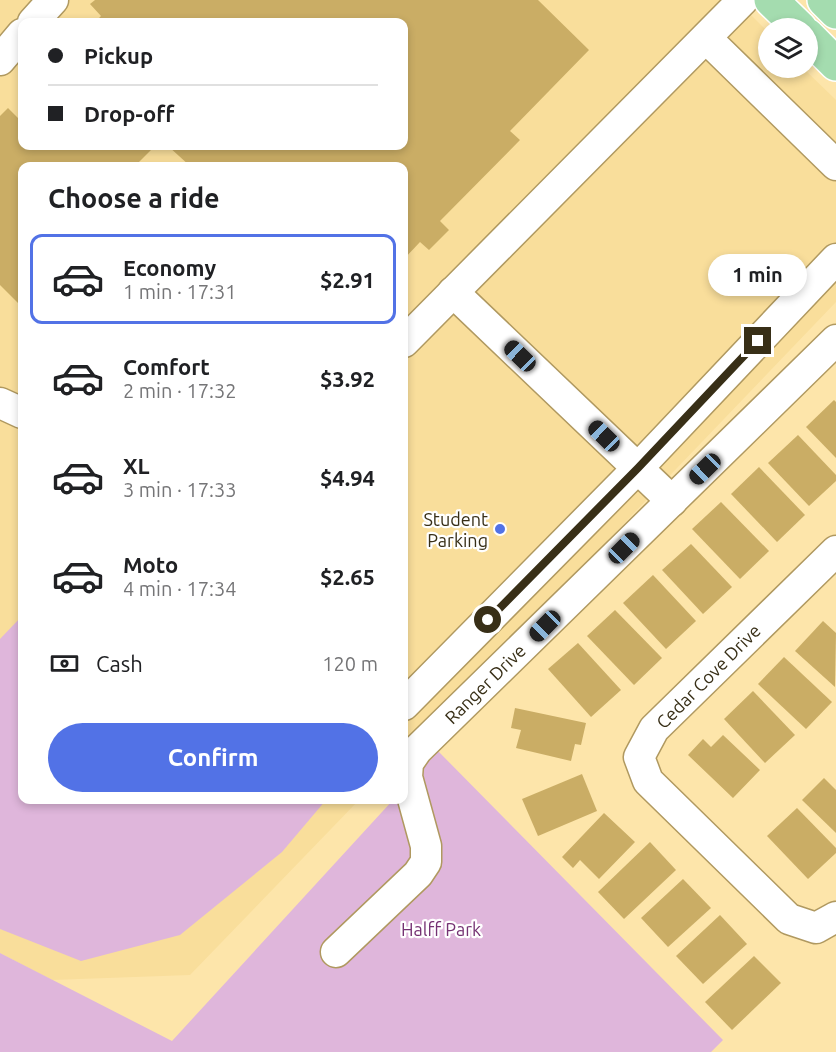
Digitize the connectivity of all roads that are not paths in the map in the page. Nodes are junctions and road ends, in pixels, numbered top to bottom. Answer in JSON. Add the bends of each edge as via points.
{"nodes":[{"id":1,"x":53,"y":0,"type":"edge"},
{"id":2,"x":743,"y":0,"type":"edge"},
{"id":3,"x":771,"y":0,"type":"edge"},
{"id":4,"x":824,"y":0,"type":"edge"},
{"id":5,"x":836,"y":12,"type":"edge"},
{"id":6,"x":37,"y":18,"type":"edge"},
{"id":7,"x":790,"y":18,"type":"edge"},
{"id":8,"x":706,"y":38,"type":"junction"},
{"id":9,"x":18,"y":39,"type":"edge"},
{"id":10,"x":818,"y":46,"type":"edge"},
{"id":11,"x":0,"y":60,"type":"edge"},
{"id":12,"x":836,"y":64,"type":"edge"},
{"id":13,"x":836,"y":165,"type":"edge"},
{"id":14,"x":836,"y":259,"type":"edge"},
{"id":15,"x":453,"y":292,"type":"junction"},
{"id":16,"x":408,"y":338,"type":"edge"},
{"id":17,"x":836,"y":340,"type":"edge"},
{"id":18,"x":0,"y":403,"type":"edge"},
{"id":19,"x":18,"y":411,"type":"edge"},
{"id":20,"x":638,"y":468,"type":"junction"},
{"id":21,"x":672,"y":501,"type":"junction"},
{"id":22,"x":836,"y":551,"type":"edge"},
{"id":23,"x":408,"y":701,"type":"edge"},
{"id":24,"x":410,"y":743,"type":"edge"},
{"id":25,"x":408,"y":763,"type":"edge"},
{"id":26,"x":408,"y":781,"type":"edge"},
{"id":27,"x":826,"y":922,"type":"edge"},
{"id":28,"x":336,"y":952,"type":"dead end"}],
"edges":[{"from":1,"to":6,"type":"street"},
{"from":2,"to":8,"type":"street"},
{"from":3,"to":7,"type":"main road"},
{"from":4,"to":5,"type":"main road"},
{"from":8,"to":13,"type":"street"},
{"from":8,"to":15,"type":"street"},
{"from":9,"to":11,"type":"street"},
{"from":10,"to":12,"type":"main road"},
{"from":14,"to":20,"type":"street"},
{"from":15,"to":16,"type":"street"},
{"from":15,"to":20,"type":"street"},
{"from":17,"to":21,"type":"street","name":"Ranger Drive"},
{"from":18,"to":19,"type":"street"},
{"from":20,"to":21,"type":"street"},
{"from":20,"to":23,"type":"street"},
{"from":21,"to":24,"type":"street","name":"Ranger Drive"},
{"from":22,"to":27,"type":"street","name":"Cedar Cove Drive","via":[[654,729],[639,757],[648,781],[789,919]]},
{"from":24,"to":25,"type":"street"},
{"from":26,"to":28,"type":"street","via":[[426,846],[426,862]]}]}
